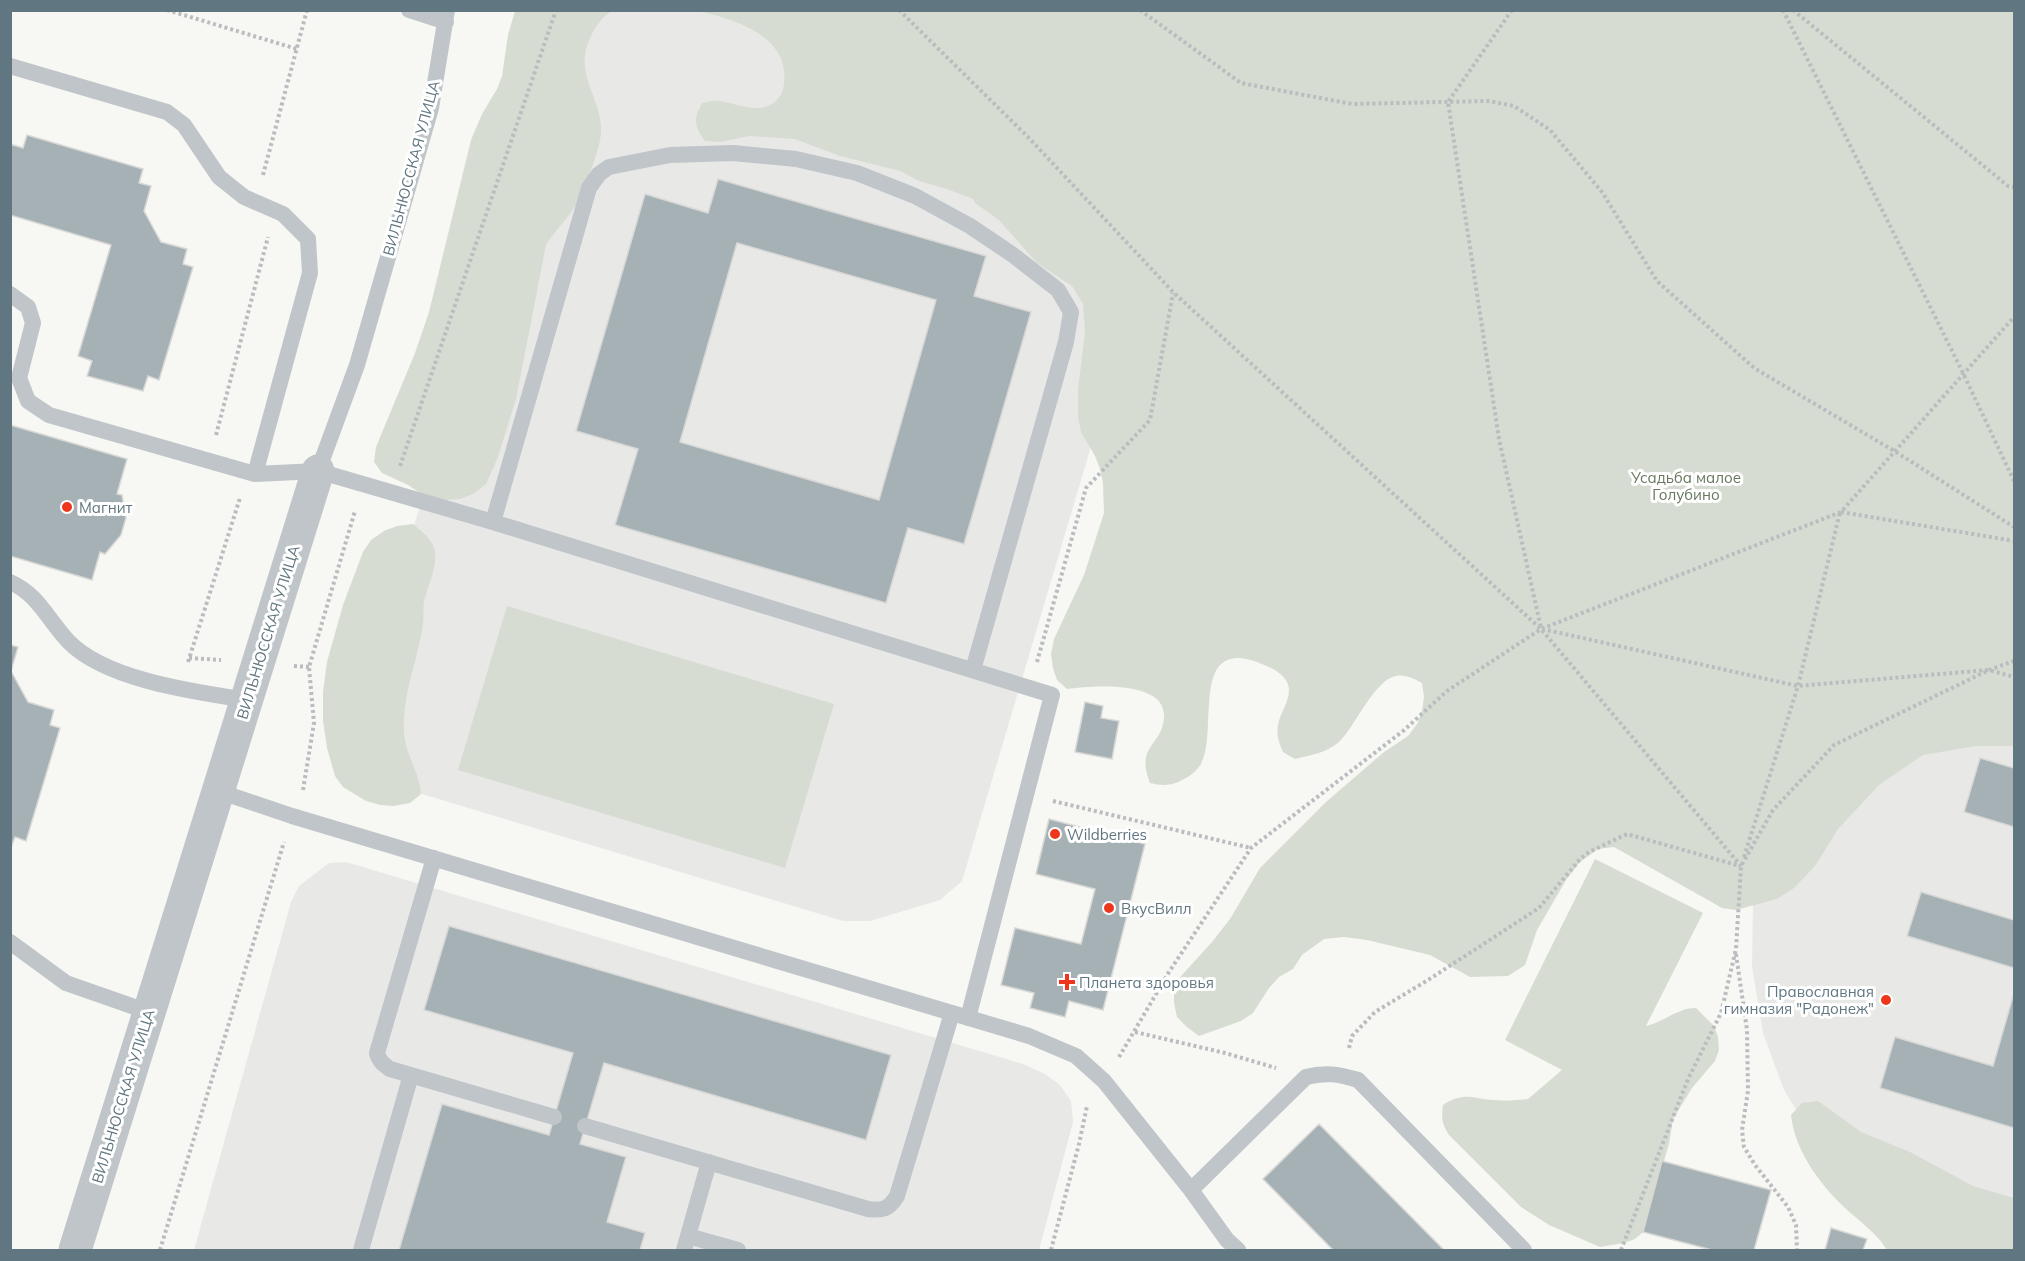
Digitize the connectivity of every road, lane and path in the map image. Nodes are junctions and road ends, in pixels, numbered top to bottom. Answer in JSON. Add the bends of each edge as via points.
{"nodes":[{"id":1,"x":167,"y":10,"type":"edge"},
{"id":2,"x":307,"y":10,"type":"edge"},
{"id":3,"x":409,"y":10,"type":"edge"},
{"id":4,"x":556,"y":10,"type":"edge"},
{"id":5,"x":898,"y":10,"type":"edge"},
{"id":6,"x":1140,"y":10,"type":"edge"},
{"id":7,"x":1512,"y":10,"type":"edge"},
{"id":8,"x":1783,"y":10,"type":"edge"},
{"id":9,"x":1793,"y":10,"type":"edge"},
{"id":10,"x":446,"y":16,"type":"edge"},
{"id":11,"x":297,"y":49,"type":"junction"},
{"id":12,"x":10,"y":66,"type":"edge"},
{"id":13,"x":1448,"y":102,"type":"junction"},
{"id":14,"x":2014,"y":187,"type":"edge"},
{"id":15,"x":255,"y":202,"type":"junction"},
{"id":16,"x":1173,"y":292,"type":"junction"},
{"id":17,"x":10,"y":294,"type":"edge"},
{"id":18,"x":2014,"y":318,"type":"edge"},
{"id":19,"x":1963,"y":373,"type":"junction"},
{"id":20,"x":1896,"y":452,"type":"junction"},
{"id":21,"x":318,"y":471,"type":"junction"},
{"id":22,"x":255,"y":474,"type":"junction"},
{"id":23,"x":2014,"y":481,"type":"edge"},
{"id":24,"x":363,"y":485,"type":"junction"},
{"id":25,"x":391,"y":492,"type":"junction"},
{"id":26,"x":1840,"y":512,"type":"junction"},
{"id":27,"x":493,"y":522,"type":"junction"},
{"id":28,"x":2014,"y":527,"type":"edge"},
{"id":29,"x":2014,"y":541,"type":"edge"},
{"id":30,"x":10,"y":582,"type":"edge"},
{"id":31,"x":1541,"y":629,"type":"junction"},
{"id":32,"x":2014,"y":661,"type":"edge"},
{"id":33,"x":973,"y":670,"type":"junction"},
{"id":34,"x":1989,"y":670,"type":"junction"},
{"id":35,"x":2014,"y":678,"type":"edge"},
{"id":36,"x":1798,"y":686,"type":"junction"},
{"id":37,"x":1030,"y":688,"type":"junction"},
{"id":38,"x":247,"y":700,"type":"junction"},
{"id":39,"x":218,"y":791,"type":"junction"},
{"id":40,"x":1026,"y":794,"type":"junction"},
{"id":41,"x":292,"y":816,"type":"junction"},
{"id":42,"x":1251,"y":848,"type":"junction"},
{"id":43,"x":434,"y":858,"type":"junction"},
{"id":44,"x":1741,"y":866,"type":"junction"},
{"id":45,"x":10,"y":942,"type":"edge"},
{"id":46,"x":1736,"y":949,"type":"junction"},
{"id":47,"x":149,"y":1012,"type":"junction"},
{"id":48,"x":960,"y":1015,"type":"junction"},
{"id":49,"x":1135,"y":1032,"type":"junction"},
{"id":50,"x":411,"y":1075,"type":"junction"},
{"id":51,"x":1341,"y":1075,"type":"junction"},
{"id":52,"x":1306,"y":1077,"type":"junction"},
{"id":53,"x":1104,"y":1081,"type":"junction"},
{"id":54,"x":554,"y":1117,"type":"dead end"},
{"id":55,"x":585,"y":1126,"type":"dead end"},
{"id":56,"x":709,"y":1162,"type":"junction"},
{"id":57,"x":1191,"y":1190,"type":"junction"},
{"id":58,"x":686,"y":1243,"type":"edge"},
{"id":59,"x":75,"y":1251,"type":"edge"},
{"id":60,"x":160,"y":1251,"type":"edge"},
{"id":61,"x":361,"y":1251,"type":"edge"},
{"id":62,"x":738,"y":1251,"type":"edge"},
{"id":63,"x":1051,"y":1251,"type":"edge"},
{"id":64,"x":1238,"y":1251,"type":"edge"},
{"id":65,"x":1524,"y":1251,"type":"edge"},
{"id":66,"x":1621,"y":1251,"type":"edge"},
{"id":67,"x":1797,"y":1251,"type":"edge"}],
"edges":[{"from":1,"to":11,"type":"path"},
{"from":2,"to":11,"type":"path"},
{"from":3,"to":10,"type":"lane"},
{"from":4,"to":25,"type":"path"},
{"from":5,"to":16,"type":"path","via":[[1028,137]]},
{"from":6,"to":13,"type":"path","via":[[1241,83],[1352,104]]},
{"from":7,"to":13,"type":"path"},
{"from":8,"to":19,"type":"path"},
{"from":9,"to":14,"type":"path"},
{"from":10,"to":21,"type":"lane","name":"ВИЛЬНЮССКАЯ УЛИЦА","via":[[431,108],[357,365]]},
{"from":11,"to":15,"type":"path"},
{"from":12,"to":15,"type":"lane","via":[[167,112],[184,125],[219,177]]},
{"from":13,"to":20,"type":"path","via":[[1489,100],[1514,106],[1550,130],[1602,192],[1657,281],[1754,368]]},
{"from":13,"to":31,"type":"path","via":[[1499,439]]},
{"from":15,"to":22,"type":"lane","via":[[283,214],[308,239],[310,273]]},
{"from":16,"to":31,"type":"path"},
{"from":16,"to":37,"type":"path","via":[[1150,420],[1086,488]]},
{"from":17,"to":22,"type":"lane","via":[[28,307],[33,323],[19,378],[28,401],[49,415]]},
{"from":18,"to":19,"type":"path"},
{"from":19,"to":20,"type":"path"},
{"from":19,"to":23,"type":"path"},
{"from":20,"to":26,"type":"path"},
{"from":20,"to":28,"type":"path"},
{"from":21,"to":22,"type":"lane"},
{"from":21,"to":24,"type":"lane"},
{"from":21,"to":38,"type":"street","name":"ВИЛЬНЮССКАЯ УЛИЦА"},
{"from":24,"to":25,"type":"lane"},
{"from":24,"to":41,"type":"path","via":[[309,667],[314,723],[302,793]]},
{"from":25,"to":27,"type":"lane"},
{"from":26,"to":29,"type":"path"},
{"from":26,"to":31,"type":"path"},
{"from":26,"to":36,"type":"path"},
{"from":27,"to":33,"type":"lane"},
{"from":27,"to":33,"type":"lane","via":[[589,188],[599,174],[609,167],[670,155],[733,153],[796,159],[857,173],[915,196],[979,232],[1058,290],[1071,312],[1066,342]]},
{"from":30,"to":38,"type":"lane","via":[[39,602],[68,641],[107,666],[180,689]]},
{"from":31,"to":36,"type":"path"},
{"from":31,"to":42,"type":"path","via":[[1447,691],[1403,731]]},
{"from":31,"to":44,"type":"path"},
{"from":32,"to":34,"type":"path"},
{"from":33,"to":37,"type":"lane"},
{"from":34,"to":35,"type":"path"},
{"from":34,"to":36,"type":"path"},
{"from":34,"to":44,"type":"path","via":[[1834,745],[1773,810]]},
{"from":36,"to":44,"type":"path"},
{"from":37,"to":40,"type":"lane","via":[[1052,694]]},
{"from":38,"to":39,"type":"street","name":"ВИЛЬНЮССКАЯ УЛИЦА"},
{"from":39,"to":41,"type":"lane"},
{"from":39,"to":47,"type":"street","name":"ВИЛЬНЮССКАЯ УЛИЦА"},
{"from":40,"to":42,"type":"path"},
{"from":40,"to":48,"type":"lane"},
{"from":41,"to":43,"type":"lane"},
{"from":41,"to":60,"type":"path"},
{"from":42,"to":49,"type":"path","via":[[1169,972]]},
{"from":43,"to":48,"type":"lane"},
{"from":43,"to":50,"type":"lane","via":[[377,1053],[381,1063],[390,1069]]},
{"from":44,"to":46,"type":"path"},
{"from":44,"to":51,"type":"path","via":[[1626,834],[1589,852],[1539,908],[1366,1019],[1352,1036]]},
{"from":45,"to":47,"type":"lane","via":[[66,983]]},
{"from":46,"to":66,"type":"path","via":[[1721,1013],[1688,1078]]},
{"from":46,"to":67,"type":"path","via":[[1747,1030],[1744,1147],[1788,1207],[1796,1225]]},
{"from":47,"to":59,"type":"street","name":"ВИЛЬНЮССКАЯ УЛИЦА"},
{"from":48,"to":53,"type":"lane","via":[[1029,1036],[1076,1056]]},
{"from":48,"to":56,"type":"lane","via":[[891,1206],[868,1209]]},
{"from":49,"to":52,"type":"path"},
{"from":49,"to":53,"type":"path"},
{"from":50,"to":54,"type":"lane"},
{"from":50,"to":61,"type":"lane"},
{"from":51,"to":52,"type":"lane","via":[[1323,1073]]},
{"from":51,"to":65,"type":"lane","via":[[1358,1080]]},
{"from":52,"to":57,"type":"lane"},
{"from":53,"to":57,"type":"lane"},
{"from":53,"to":63,"type":"path","via":[[1087,1107]]},
{"from":55,"to":56,"type":"lane"},
{"from":56,"to":58,"type":"lane"},
{"from":57,"to":64,"type":"lane"},
{"from":58,"to":62,"type":"lane"}]}
